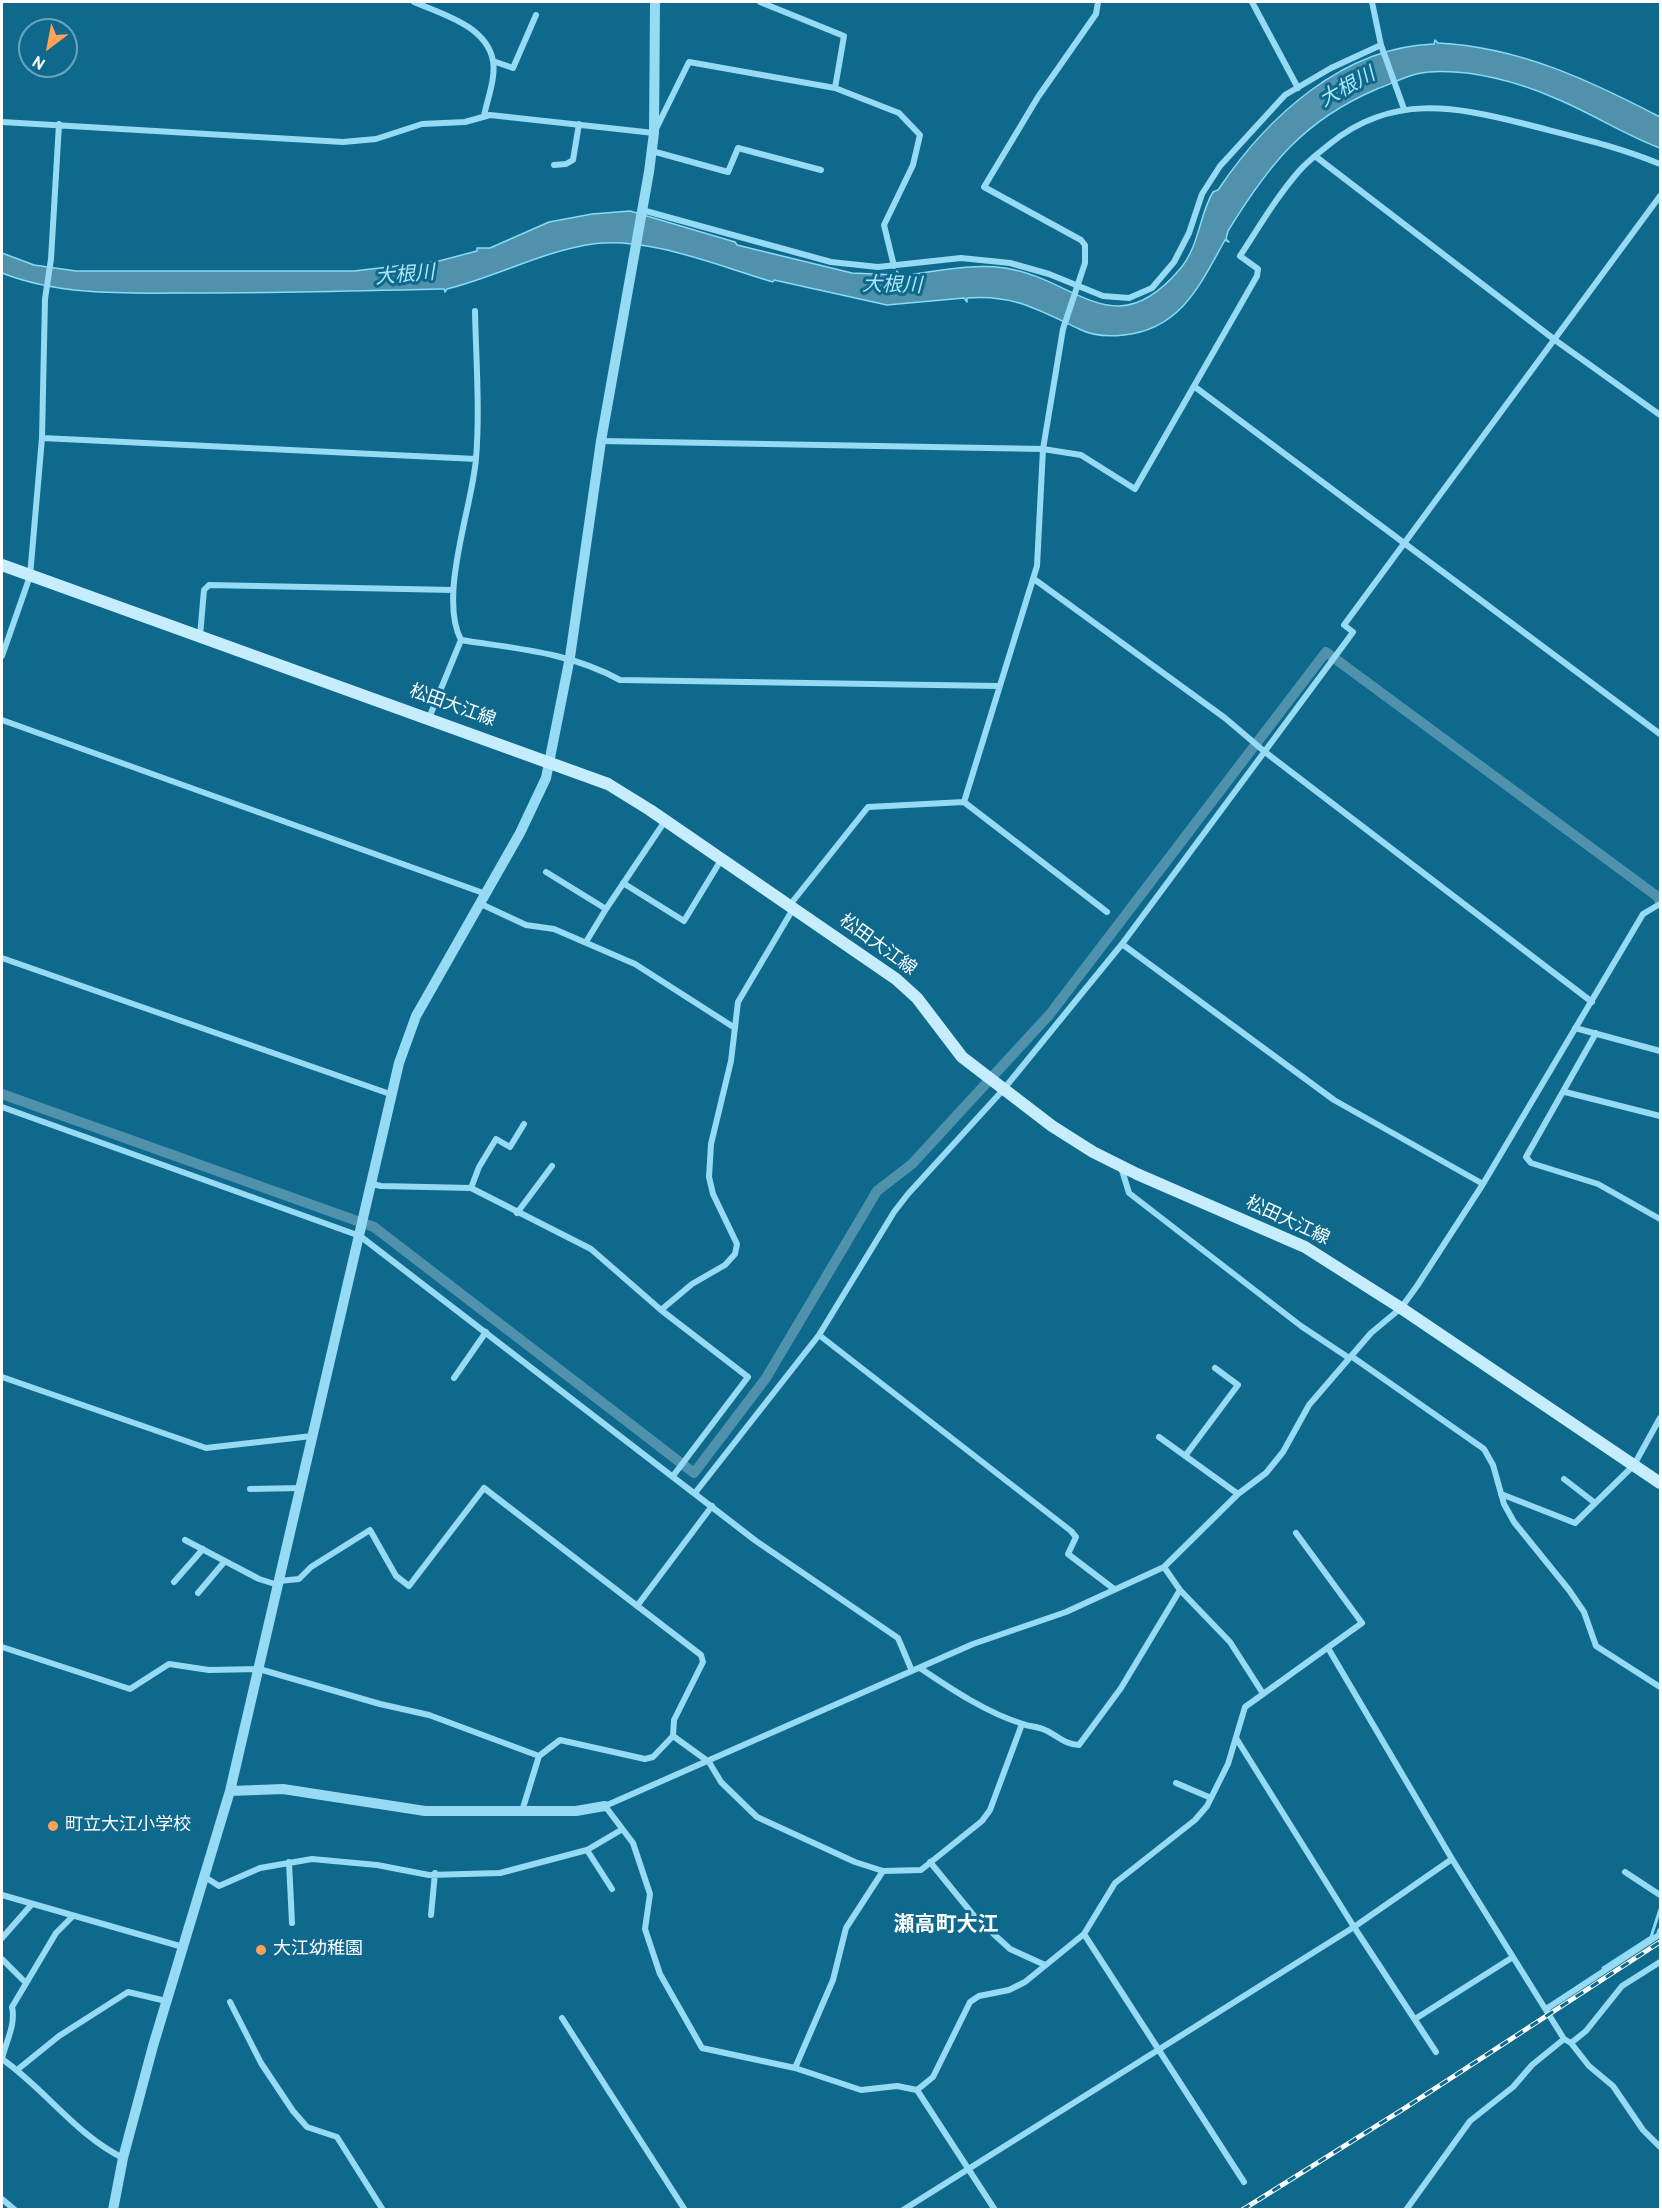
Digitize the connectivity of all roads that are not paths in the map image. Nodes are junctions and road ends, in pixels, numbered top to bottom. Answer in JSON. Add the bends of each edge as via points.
{"nodes":[{"id":1,"x":414,"y":2,"type":"edge"},
{"id":2,"x":655,"y":2,"type":"edge"},
{"id":3,"x":760,"y":2,"type":"edge"},
{"id":4,"x":1098,"y":2,"type":"edge"},
{"id":5,"x":1252,"y":2,"type":"edge"},
{"id":6,"x":1372,"y":2,"type":"edge"},
{"id":7,"x":536,"y":15,"type":"dead end"},
{"id":8,"x":1381,"y":45,"type":"junction"},
{"id":9,"x":493,"y":61,"type":"junction"},
{"id":10,"x":835,"y":88,"type":"junction"},
{"id":11,"x":1298,"y":88,"type":"junction"},
{"id":12,"x":1404,"y":109,"type":"junction"},
{"id":13,"x":484,"y":116,"type":"junction"},
{"id":14,"x":2,"y":122,"type":"edge"},
{"id":15,"x":59,"y":124,"type":"junction"},
{"id":16,"x":579,"y":124,"type":"junction"},
{"id":17,"x":654,"y":133,"type":"junction"},
{"id":18,"x":652,"y":151,"type":"junction"},
{"id":19,"x":1315,"y":156,"type":"junction"},
{"id":20,"x":1660,"y":164,"type":"edge"},
{"id":21,"x":554,"y":165,"type":"dead end"},
{"id":22,"x":821,"y":170,"type":"dead end"},
{"id":23,"x":1660,"y":196,"type":"edge"},
{"id":24,"x":642,"y":210,"type":"junction"},
{"id":25,"x":894,"y":266,"type":"junction"},
{"id":26,"x":1077,"y":288,"type":"junction"},
{"id":27,"x":475,"y":311,"type":"dead end"},
{"id":28,"x":1555,"y":340,"type":"junction"},
{"id":29,"x":1196,"y":387,"type":"junction"},
{"id":30,"x":1660,"y":416,"type":"edge"},
{"id":31,"x":42,"y":438,"type":"junction"},
{"id":32,"x":601,"y":441,"type":"junction"},
{"id":33,"x":1043,"y":449,"type":"junction"},
{"id":34,"x":476,"y":459,"type":"junction"},
{"id":35,"x":1405,"y":543,"type":"junction"},
{"id":36,"x":2,"y":565,"type":"edge"},
{"id":37,"x":30,"y":576,"type":"junction"},
{"id":38,"x":1034,"y":579,"type":"junction"},
{"id":39,"x":453,"y":590,"type":"junction"},
{"id":40,"x":200,"y":636,"type":"junction"},
{"id":41,"x":460,"y":640,"type":"junction"},
{"id":42,"x":2,"y":656,"type":"edge"},
{"id":43,"x":570,"y":657,"type":"junction"},
{"id":44,"x":998,"y":686,"type":"junction"},
{"id":45,"x":429,"y":718,"type":"junction"},
{"id":46,"x":2,"y":720,"type":"edge"},
{"id":47,"x":1660,"y":734,"type":"edge"},
{"id":48,"x":1265,"y":752,"type":"junction"},
{"id":49,"x":549,"y":762,"type":"junction"},
{"id":50,"x":964,"y":802,"type":"junction"},
{"id":51,"x":665,"y":820,"type":"junction"},
{"id":52,"x":721,"y":860,"type":"junction"},
{"id":53,"x":546,"y":872,"type":"dead end"},
{"id":54,"x":623,"y":884,"type":"junction"},
{"id":55,"x":483,"y":899,"type":"junction"},
{"id":56,"x":1660,"y":904,"type":"edge"},
{"id":57,"x":791,"y":907,"type":"junction"},
{"id":58,"x":606,"y":909,"type":"junction"},
{"id":59,"x":1107,"y":912,"type":"dead end"},
{"id":60,"x":586,"y":942,"type":"junction"},
{"id":61,"x":1122,"y":944,"type":"junction"},
{"id":62,"x":2,"y":958,"type":"edge"},
{"id":63,"x":1592,"y":1002,"type":"junction"},
{"id":64,"x":1575,"y":1028,"type":"junction"},
{"id":65,"x":735,"y":1029,"type":"junction"},
{"id":66,"x":1596,"y":1034,"type":"junction"},
{"id":67,"x":1660,"y":1051,"type":"edge"},
{"id":68,"x":1001,"y":1088,"type":"junction"},
{"id":69,"x":1565,"y":1092,"type":"junction"},
{"id":70,"x":390,"y":1094,"type":"junction"},
{"id":71,"x":2,"y":1107,"type":"edge"},
{"id":72,"x":1660,"y":1116,"type":"edge"},
{"id":73,"x":524,"y":1124,"type":"dead end"},
{"id":74,"x":552,"y":1166,"type":"dead end"},
{"id":75,"x":1121,"y":1166,"type":"junction"},
{"id":76,"x":372,"y":1184,"type":"junction"},
{"id":77,"x":1483,"y":1184,"type":"junction"},
{"id":78,"x":471,"y":1188,"type":"junction"},
{"id":79,"x":517,"y":1213,"type":"junction"},
{"id":80,"x":1660,"y":1219,"type":"edge"},
{"id":81,"x":361,"y":1234,"type":"junction"},
{"id":82,"x":1401,"y":1308,"type":"junction"},
{"id":83,"x":661,"y":1311,"type":"junction"},
{"id":84,"x":486,"y":1332,"type":"junction"},
{"id":85,"x":819,"y":1335,"type":"junction"},
{"id":86,"x":1350,"y":1357,"type":"junction"},
{"id":87,"x":1215,"y":1368,"type":"dead end"},
{"id":88,"x":2,"y":1377,"type":"edge"},
{"id":89,"x":454,"y":1378,"type":"dead end"},
{"id":90,"x":1660,"y":1418,"type":"edge"},
{"id":91,"x":313,"y":1436,"type":"junction"},
{"id":92,"x":1159,"y":1437,"type":"dead end"},
{"id":93,"x":1185,"y":1456,"type":"junction"},
{"id":94,"x":1634,"y":1465,"type":"junction"},
{"id":95,"x":673,"y":1476,"type":"junction"},
{"id":96,"x":1564,"y":1479,"type":"dead end"},
{"id":97,"x":1660,"y":1483,"type":"edge"},
{"id":98,"x":301,"y":1488,"type":"junction"},
{"id":99,"x":250,"y":1489,"type":"dead end"},
{"id":100,"x":695,"y":1493,"type":"junction"},
{"id":101,"x":1238,"y":1494,"type":"junction"},
{"id":102,"x":1502,"y":1494,"type":"junction"},
{"id":103,"x":1595,"y":1503,"type":"junction"},
{"id":104,"x":712,"y":1506,"type":"junction"},
{"id":105,"x":1296,"y":1533,"type":"dead end"},
{"id":106,"x":185,"y":1540,"type":"dead end"},
{"id":107,"x":203,"y":1549,"type":"junction"},
{"id":108,"x":225,"y":1561,"type":"junction"},
{"id":109,"x":1164,"y":1567,"type":"junction"},
{"id":110,"x":174,"y":1582,"type":"dead end"},
{"id":111,"x":278,"y":1583,"type":"junction"},
{"id":112,"x":1114,"y":1589,"type":"junction"},
{"id":113,"x":1180,"y":1590,"type":"junction"},
{"id":114,"x":198,"y":1593,"type":"dead end"},
{"id":115,"x":637,"y":1606,"type":"junction"},
{"id":116,"x":2,"y":1647,"type":"edge"},
{"id":117,"x":1328,"y":1648,"type":"junction"},
{"id":118,"x":920,"y":1668,"type":"junction"},
{"id":119,"x":259,"y":1669,"type":"junction"},
{"id":120,"x":912,"y":1671,"type":"junction"},
{"id":121,"x":1660,"y":1687,"type":"edge"},
{"id":122,"x":1262,"y":1692,"type":"junction"},
{"id":123,"x":1022,"y":1724,"type":"junction"},
{"id":124,"x":673,"y":1737,"type":"junction"},
{"id":125,"x":1236,"y":1738,"type":"junction"},
{"id":126,"x":539,"y":1756,"type":"junction"},
{"id":127,"x":709,"y":1762,"type":"junction"},
{"id":128,"x":1176,"y":1783,"type":"dead end"},
{"id":129,"x":230,"y":1791,"type":"junction"},
{"id":130,"x":1211,"y":1798,"type":"junction"},
{"id":131,"x":605,"y":1806,"type":"junction"},
{"id":132,"x":522,"y":1811,"type":"junction"},
{"id":133,"x":621,"y":1830,"type":"junction"},
{"id":134,"x":587,"y":1850,"type":"junction"},
{"id":135,"x":1452,"y":1859,"type":"junction"},
{"id":136,"x":289,"y":1862,"type":"junction"},
{"id":137,"x":930,"y":1862,"type":"junction"},
{"id":138,"x":884,"y":1871,"type":"junction"},
{"id":139,"x":1625,"y":1872,"type":"dead end"},
{"id":140,"x":435,"y":1874,"type":"junction"},
{"id":141,"x":205,"y":1877,"type":"junction"},
{"id":142,"x":612,"y":1889,"type":"dead end"},
{"id":143,"x":2,"y":1895,"type":"edge"},
{"id":144,"x":1660,"y":1895,"type":"edge"},
{"id":145,"x":32,"y":1904,"type":"junction"},
{"id":146,"x":431,"y":1914,"type":"dead end"},
{"id":147,"x":73,"y":1916,"type":"junction"},
{"id":148,"x":292,"y":1923,"type":"dead end"},
{"id":149,"x":1354,"y":1927,"type":"junction"},
{"id":150,"x":1660,"y":1931,"type":"edge"},
{"id":151,"x":1084,"y":1934,"type":"junction"},
{"id":152,"x":2,"y":1938,"type":"edge"},
{"id":153,"x":183,"y":1947,"type":"junction"},
{"id":154,"x":1513,"y":1957,"type":"junction"},
{"id":155,"x":2,"y":1959,"type":"edge"},
{"id":156,"x":1660,"y":1962,"type":"edge"},
{"id":157,"x":1045,"y":1965,"type":"junction"},
{"id":158,"x":26,"y":1983,"type":"junction"},
{"id":159,"x":166,"y":2001,"type":"junction"},
{"id":160,"x":230,"y":2002,"type":"dead end"},
{"id":161,"x":1546,"y":2009,"type":"junction"},
{"id":162,"x":562,"y":2018,"type":"dead end"},
{"id":163,"x":1415,"y":2019,"type":"junction"},
{"id":164,"x":1564,"y":2039,"type":"junction"},
{"id":165,"x":1572,"y":2043,"type":"junction"},
{"id":166,"x":1158,"y":2050,"type":"junction"},
{"id":167,"x":1436,"y":2052,"type":"dead end"},
{"id":168,"x":795,"y":2068,"type":"junction"},
{"id":169,"x":17,"y":2070,"type":"junction"},
{"id":170,"x":917,"y":2090,"type":"junction"},
{"id":171,"x":1660,"y":2146,"type":"edge"},
{"id":172,"x":123,"y":2158,"type":"junction"},
{"id":173,"x":969,"y":2168,"type":"junction"},
{"id":174,"x":1244,"y":2182,"type":"dead end"},
{"id":175,"x":2,"y":2199,"type":"edge"},
{"id":176,"x":114,"y":2206,"type":"edge"},
{"id":177,"x":15,"y":2210,"type":"edge"},
{"id":178,"x":124,"y":2210,"type":"edge"},
{"id":179,"x":383,"y":2210,"type":"edge"},
{"id":180,"x":685,"y":2210,"type":"edge"},
{"id":181,"x":903,"y":2210,"type":"edge"},
{"id":182,"x":995,"y":2210,"type":"edge"},
{"id":183,"x":1406,"y":2210,"type":"edge"}],
"edges":[{"from":1,"to":9,"type":"street","via":[[465,25],[484,40]]},
{"from":2,"to":17,"type":"street"},
{"from":3,"to":10,"type":"street","via":[[844,36]]},
{"from":4,"to":26,"type":"street","via":[[1096,14],[1038,97],[984,187],[1081,240],[1085,245],[1085,263]]},
{"from":5,"to":11,"type":"street"},
{"from":6,"to":8,"type":"street"},
{"from":7,"to":9,"type":"street","via":[[513,68]]},
{"from":8,"to":11,"type":"street"},
{"from":8,"to":12,"type":"street"},
{"from":9,"to":13,"type":"street"},
{"from":10,"to":17,"type":"street","via":[[689,62]]},
{"from":10,"to":25,"type":"street","via":[[900,113],[920,135],[912,165],[884,225]]},
{"from":11,"to":26,"type":"street","via":[[1285,95],[1220,166],[1202,194],[1174,262],[1152,288],[1129,298]]},
{"from":12,"to":19,"type":"street","via":[[1369,118],[1348,129]]},
{"from":12,"to":20,"type":"street","via":[[1466,110],[1609,145]]},
{"from":13,"to":15,"type":"street","via":[[458,123],[422,124],[376,139],[343,142]]},
{"from":13,"to":16,"type":"street"},
{"from":14,"to":15,"type":"street"},
{"from":15,"to":31,"type":"street","via":[[45,299]]},
{"from":16,"to":17,"type":"street"},
{"from":16,"to":21,"type":"street","via":[[573,160]]},
{"from":17,"to":18,"type":"street"},
{"from":18,"to":22,"type":"street","via":[[728,172],[738,148]]},
{"from":18,"to":24,"type":"street"},
{"from":19,"to":28,"type":"street"},
{"from":19,"to":29,"type":"street","via":[[1285,188],[1240,256],[1258,270],[1257,276]]},
{"from":23,"to":28,"type":"street"},
{"from":24,"to":25,"type":"street","via":[[831,262]]},
{"from":24,"to":32,"type":"street"},
{"from":25,"to":26,"type":"street","via":[[961,258],[990,261],[1049,274]]},
{"from":26,"to":33,"type":"street","via":[[1063,329]]},
{"from":27,"to":34,"type":"street"},
{"from":28,"to":30,"type":"street"},
{"from":28,"to":35,"type":"street"},
{"from":29,"to":33,"type":"street","via":[[1135,489],[1081,455]]},
{"from":29,"to":35,"type":"street"},
{"from":31,"to":34,"type":"street"},
{"from":31,"to":37,"type":"street"},
{"from":32,"to":33,"type":"street"},
{"from":32,"to":43,"type":"street"},
{"from":33,"to":38,"type":"street"},
{"from":34,"to":39,"type":"street"},
{"from":35,"to":47,"type":"street"},
{"from":35,"to":48,"type":"street","via":[[1344,625],[1353,632]]},
{"from":36,"to":37,"type":"main road","name":"松田大江線"},
{"from":37,"to":40,"type":"main road","name":"松田大江線"},
{"from":37,"to":42,"type":"street"},
{"from":38,"to":44,"type":"street"},
{"from":38,"to":48,"type":"street","via":[[1225,718]]},
{"from":39,"to":40,"type":"street","via":[[209,585],[204,590]]},
{"from":39,"to":41,"type":"street","via":[[454,626]]},
{"from":40,"to":45,"type":"main road","name":"松田大江線"},
{"from":41,"to":43,"type":"street"},
{"from":41,"to":45,"type":"street"},
{"from":43,"to":44,"type":"street","via":[[620,680]]},
{"from":43,"to":49,"type":"street"},
{"from":44,"to":50,"type":"street"},
{"from":45,"to":49,"type":"main road","name":"松田大江線"},
{"from":46,"to":55,"type":"street"},
{"from":48,"to":61,"type":"street"},
{"from":48,"to":63,"type":"street"},
{"from":49,"to":51,"type":"main road","name":"松田大江線","via":[[608,784]]},
{"from":49,"to":55,"type":"street","via":[[546,778],[520,833]]},
{"from":50,"to":57,"type":"street","via":[[868,807]]},
{"from":50,"to":59,"type":"street"},
{"from":51,"to":52,"type":"main road","name":"松田大江線"},
{"from":51,"to":54,"type":"street"},
{"from":52,"to":54,"type":"street","via":[[684,921]]},
{"from":52,"to":57,"type":"main road","name":"松田大江線"},
{"from":53,"to":58,"type":"street"},
{"from":54,"to":58,"type":"street"},
{"from":55,"to":60,"type":"street","via":[[526,925],[554,929]]},
{"from":55,"to":70,"type":"street","via":[[416,1016]]},
{"from":56,"to":63,"type":"street","via":[[1643,914]]},
{"from":57,"to":65,"type":"street","via":[[738,1002]]},
{"from":57,"to":68,"type":"main road","name":"松田大江線","via":[[896,979],[917,998],[962,1058]]},
{"from":58,"to":60,"type":"street"},
{"from":60,"to":65,"type":"street","via":[[635,964]]},
{"from":61,"to":68,"type":"street"},
{"from":61,"to":77,"type":"street","via":[[1334,1100]]},
{"from":62,"to":70,"type":"street"},
{"from":63,"to":64,"type":"street"},
{"from":64,"to":66,"type":"street"},
{"from":64,"to":77,"type":"street"},
{"from":65,"to":83,"type":"street","via":[[711,1144],[709,1177],[737,1244],[735,1254]]},
{"from":66,"to":67,"type":"street"},
{"from":66,"to":69,"type":"street"},
{"from":68,"to":75,"type":"main road","name":"松田大江線","via":[[1052,1126]]},
{"from":68,"to":85,"type":"street","via":[[894,1212]]},
{"from":69,"to":72,"type":"street"},
{"from":69,"to":80,"type":"street","via":[[1526,1157],[1531,1164],[1598,1184]]},
{"from":70,"to":76,"type":"street"},
{"from":71,"to":81,"type":"street"},
{"from":73,"to":78,"type":"street","via":[[510,1147],[496,1139]]},
{"from":74,"to":79,"type":"street"},
{"from":75,"to":82,"type":"main road","name":"松田大江線","via":[[1305,1247]]},
{"from":75,"to":86,"type":"street","via":[[1129,1193],[1301,1326]]},
{"from":76,"to":78,"type":"street"},
{"from":76,"to":81,"type":"street"},
{"from":77,"to":82,"type":"street"},
{"from":78,"to":79,"type":"street"},
{"from":79,"to":83,"type":"street","via":[[591,1249]]},
{"from":81,"to":84,"type":"street"},
{"from":81,"to":91,"type":"street"},
{"from":82,"to":86,"type":"street"},
{"from":82,"to":94,"type":"main road","name":"松田大江線"},
{"from":83,"to":95,"type":"street","via":[[748,1377]]},
{"from":84,"to":89,"type":"street"},
{"from":84,"to":95,"type":"street"},
{"from":85,"to":100,"type":"street"},
{"from":85,"to":112,"type":"street","via":[[1071,1531],[1076,1537],[1068,1554]]},
{"from":86,"to":101,"type":"street","via":[[1309,1405],[1283,1452],[1266,1473]]},
{"from":86,"to":102,"type":"street","via":[[1484,1449]]},
{"from":87,"to":93,"type":"street","via":[[1238,1385]]},
{"from":88,"to":91,"type":"street","via":[[206,1448]]},
{"from":90,"to":94,"type":"street"},
{"from":91,"to":98,"type":"street"},
{"from":92,"to":93,"type":"street"},
{"from":93,"to":101,"type":"street"},
{"from":94,"to":97,"type":"main road","name":"松田大江線"},
{"from":94,"to":103,"type":"street"},
{"from":95,"to":100,"type":"street"},
{"from":96,"to":103,"type":"street"},
{"from":98,"to":99,"type":"street"},
{"from":98,"to":111,"type":"street"},
{"from":100,"to":104,"type":"street"},
{"from":101,"to":109,"type":"street"},
{"from":102,"to":103,"type":"street","via":[[1575,1523]]},
{"from":102,"to":121,"type":"street","via":[[1514,1522],[1584,1612],[1596,1646]]},
{"from":104,"to":115,"type":"street"},
{"from":104,"to":120,"type":"street","via":[[802,1574],[898,1638]]},
{"from":105,"to":117,"type":"street","via":[[1362,1623]]},
{"from":106,"to":107,"type":"street"},
{"from":107,"to":108,"type":"street"},
{"from":107,"to":110,"type":"street"},
{"from":108,"to":111,"type":"street","via":[[259,1579]]},
{"from":108,"to":114,"type":"street"},
{"from":109,"to":112,"type":"street"},
{"from":109,"to":113,"type":"street"},
{"from":111,"to":115,"type":"street","via":[[299,1579],[311,1567],[370,1530],[396,1576],[409,1586],[484,1488]]},
{"from":111,"to":119,"type":"street"},
{"from":112,"to":118,"type":"street","via":[[1066,1612],[973,1644]]},
{"from":113,"to":122,"type":"street","via":[[1230,1642]]},
{"from":113,"to":123,"type":"street","via":[[1121,1688],[1078,1745],[1070,1745],[1044,1729]]},
{"from":115,"to":124,"type":"street","via":[[701,1655],[703,1662],[674,1720]]},
{"from":116,"to":119,"type":"street","via":[[130,1689],[169,1664],[209,1670]]},
{"from":117,"to":122,"type":"street"},
{"from":117,"to":135,"type":"street"},
{"from":118,"to":120,"type":"street"},
{"from":118,"to":123,"type":"street"},
{"from":119,"to":126,"type":"street","via":[[429,1715]]},
{"from":119,"to":129,"type":"street"},
{"from":120,"to":127,"type":"street"},
{"from":122,"to":125,"type":"street","via":[[1245,1707]]},
{"from":123,"to":137,"type":"street","via":[[990,1810],[982,1821]]},
{"from":124,"to":126,"type":"street","via":[[653,1757],[645,1759],[561,1740]]},
{"from":124,"to":127,"type":"street"},
{"from":125,"to":130,"type":"street"},
{"from":125,"to":149,"type":"street"},
{"from":126,"to":132,"type":"street"},
{"from":127,"to":131,"type":"street"},
{"from":127,"to":138,"type":"street","via":[[721,1782],[757,1816],[855,1862]]},
{"from":128,"to":130,"type":"street"},
{"from":129,"to":132,"type":"street","via":[[283,1789],[425,1811]]},
{"from":129,"to":141,"type":"street"},
{"from":130,"to":151,"type":"street","via":[[1195,1820],[1114,1883]]},
{"from":131,"to":132,"type":"street","via":[[576,1811]]},
{"from":131,"to":133,"type":"street"},
{"from":133,"to":134,"type":"street"},
{"from":133,"to":168,"type":"street","via":[[633,1843],[650,1894],[645,1929],[660,1974],[697,2043],[702,2048]]},
{"from":134,"to":140,"type":"street","via":[[500,1873]]},
{"from":134,"to":142,"type":"street"},
{"from":135,"to":149,"type":"street"},
{"from":135,"to":154,"type":"street"},
{"from":136,"to":140,"type":"street","via":[[325,1860]]},
{"from":136,"to":141,"type":"street","via":[[260,1868],[219,1886]]},
{"from":136,"to":148,"type":"street"},
{"from":137,"to":138,"type":"street","via":[[921,1870]]},
{"from":137,"to":157,"type":"street","via":[[975,1917],[1003,1943]]},
{"from":138,"to":168,"type":"street","via":[[846,1928],[833,1980]]},
{"from":139,"to":144,"type":"street"},
{"from":140,"to":146,"type":"street"},
{"from":141,"to":153,"type":"street"},
{"from":143,"to":145,"type":"street"},
{"from":145,"to":147,"type":"street"},
{"from":145,"to":152,"type":"street"},
{"from":147,"to":153,"type":"street"},
{"from":147,"to":158,"type":"street","via":[[56,1933]]},
{"from":149,"to":163,"type":"street"},
{"from":149,"to":166,"type":"street"},
{"from":150,"to":161,"type":"street"},
{"from":151,"to":157,"type":"street"},
{"from":151,"to":166,"type":"street"},
{"from":153,"to":159,"type":"street"},
{"from":154,"to":161,"type":"street"},
{"from":154,"to":163,"type":"street"},
{"from":155,"to":158,"type":"street"},
{"from":156,"to":165,"type":"street","via":[[1622,1986]]},
{"from":157,"to":170,"type":"street","via":[[1009,1990],[970,2002],[933,2077]]},
{"from":158,"to":169,"type":"street","via":[[12,2007],[15,2020],[2,2059]]},
{"from":159,"to":169,"type":"street","via":[[128,1992],[59,2036]]},
{"from":159,"to":172,"type":"street"},
{"from":160,"to":179,"type":"street","via":[[261,2063],[293,2111],[308,2127],[337,2137]]},
{"from":161,"to":164,"type":"street"},
{"from":162,"to":180,"type":"street"},
{"from":163,"to":167,"type":"street"},
{"from":164,"to":165,"type":"street"},
{"from":164,"to":183,"type":"street","via":[[1470,2121]]},
{"from":165,"to":171,"type":"street","via":[[1589,2066],[1613,2086],[1642,2130]]},
{"from":166,"to":173,"type":"street"},
{"from":166,"to":174,"type":"street"},
{"from":168,"to":170,"type":"street","via":[[861,2090],[897,2086]]},
{"from":169,"to":172,"type":"street","via":[[72,2123]]},
{"from":170,"to":173,"type":"street"},
{"from":172,"to":176,"type":"street"},
{"from":173,"to":181,"type":"street"},
{"from":173,"to":182,"type":"street"},
{"from":175,"to":177,"type":"street"},
{"from":176,"to":178,"type":"street"}]}
